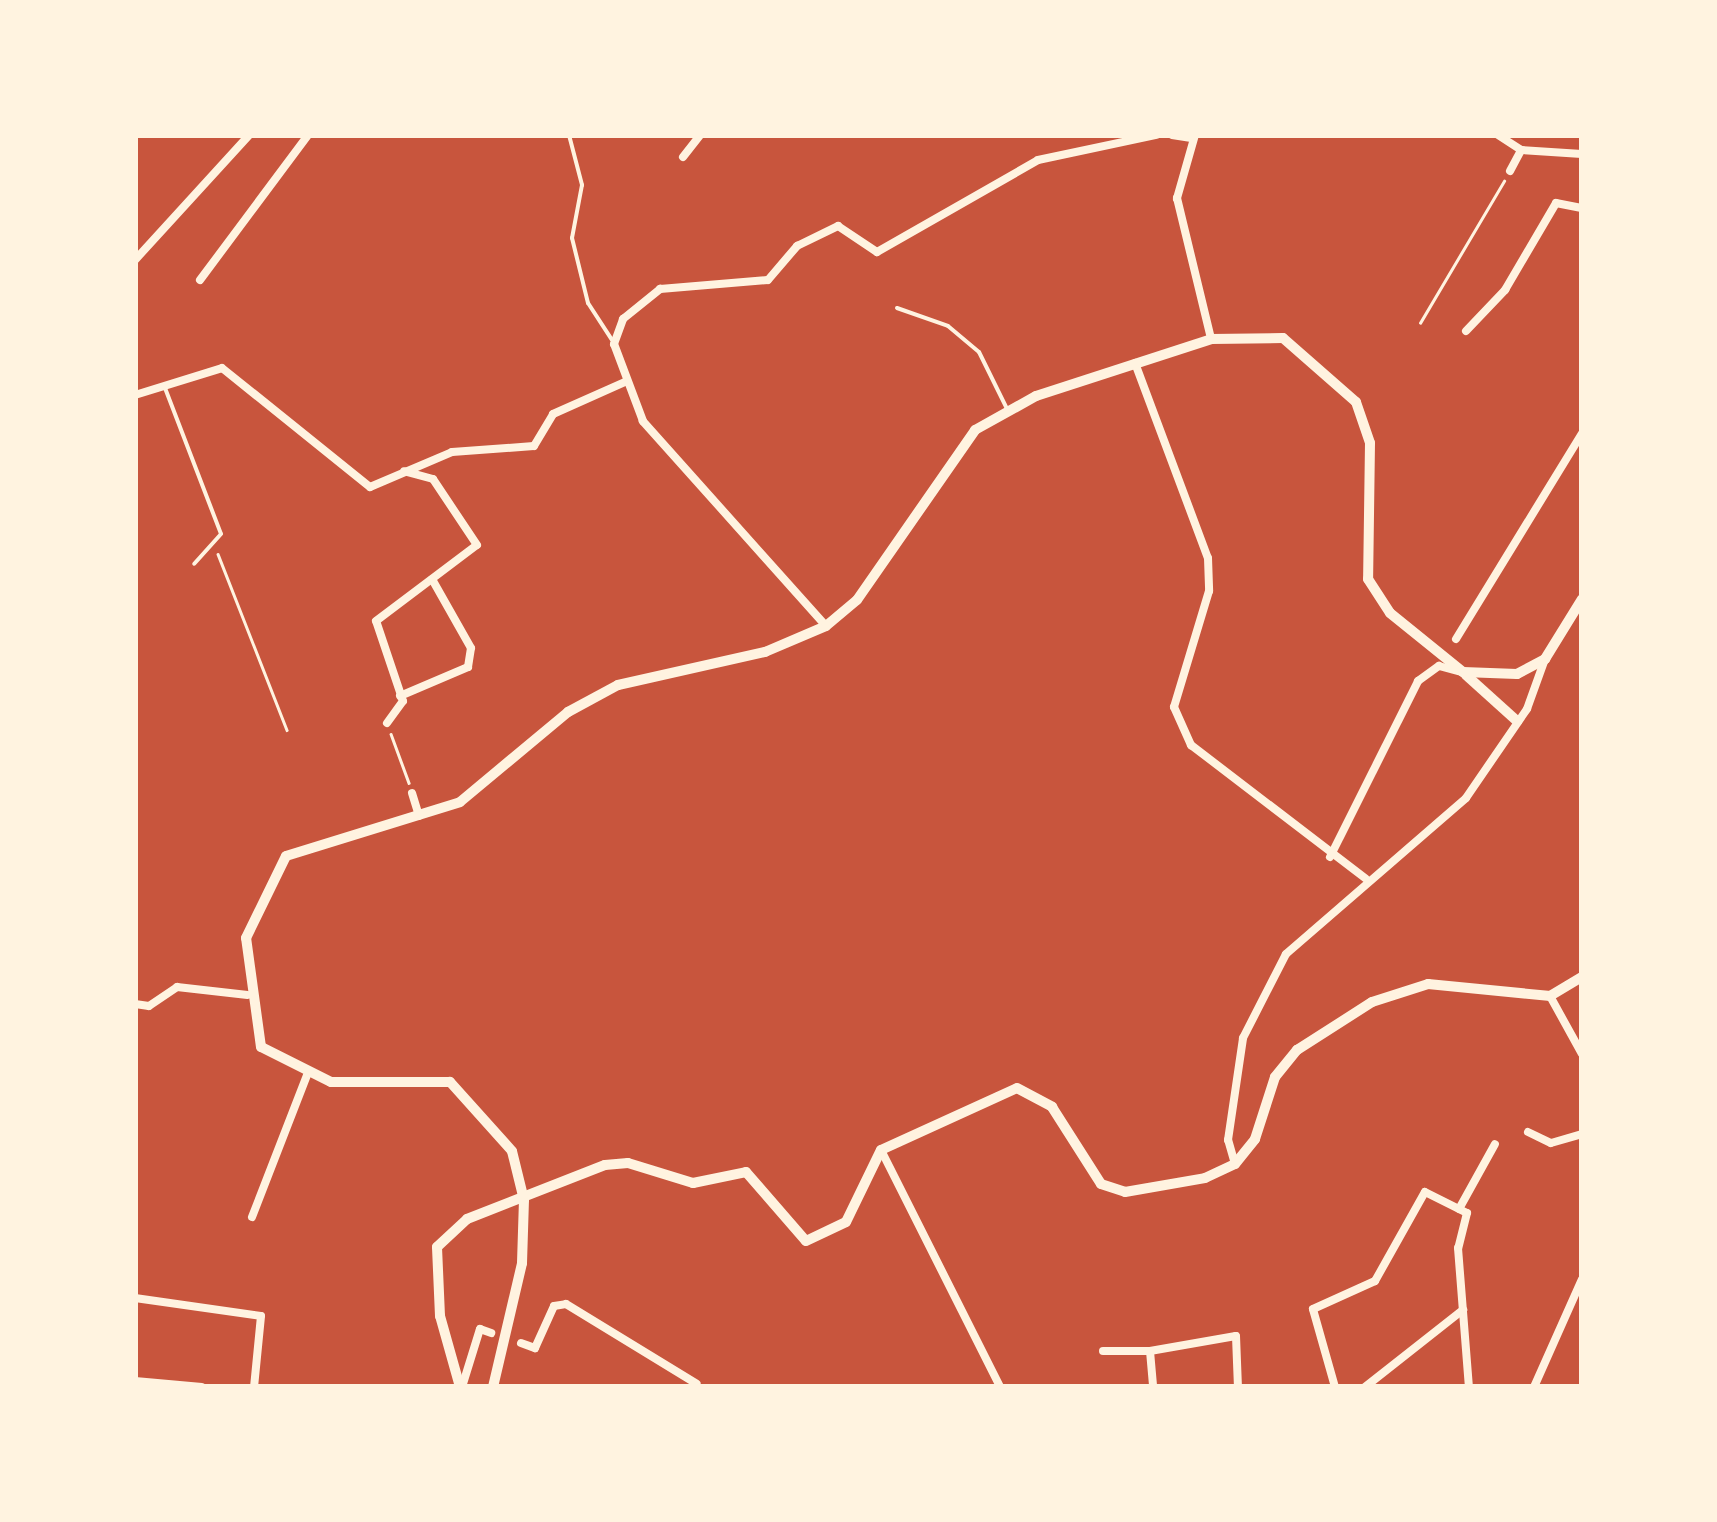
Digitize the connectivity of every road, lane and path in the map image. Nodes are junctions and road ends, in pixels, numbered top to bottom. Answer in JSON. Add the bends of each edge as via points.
{"nodes":[{"id":1,"x":249,"y":135,"type":"edge"},
{"id":2,"x":308,"y":135,"type":"edge"},
{"id":3,"x":568,"y":135,"type":"edge"},
{"id":4,"x":700,"y":135,"type":"edge"},
{"id":5,"x":1156,"y":135,"type":"edge"},
{"id":6,"x":1172,"y":135,"type":"edge"},
{"id":7,"x":1498,"y":135,"type":"edge"},
{"id":8,"x":1192,"y":136,"type":"edge"},
{"id":9,"x":1521,"y":150,"type":"junction"},
{"id":10,"x":1582,"y":154,"type":"edge"},
{"id":11,"x":683,"y":156,"type":"dead end"},
{"id":12,"x":1510,"y":171,"type":"joint"},
{"id":13,"x":1582,"y":208,"type":"edge"},
{"id":14,"x":135,"y":260,"type":"edge"},
{"id":15,"x":200,"y":280,"type":"dead end"},
{"id":16,"x":897,"y":308,"type":"dead end"},
{"id":17,"x":1420,"y":323,"type":"dead end"},
{"id":18,"x":1466,"y":330,"type":"dead end"},
{"id":19,"x":1211,"y":338,"type":"junction"},
{"id":20,"x":614,"y":344,"type":"junction"},
{"id":21,"x":1136,"y":364,"type":"junction"},
{"id":22,"x":625,"y":382,"type":"junction"},
{"id":23,"x":164,"y":383,"type":"junction"},
{"id":24,"x":135,"y":395,"type":"edge"},
{"id":25,"x":1009,"y":411,"type":"junction"},
{"id":26,"x":1582,"y":433,"type":"edge"},
{"id":27,"x":404,"y":471,"type":"junction"},
{"id":28,"x":214,"y":545,"type":"junction"},
{"id":29,"x":194,"y":564,"type":"dead end"},
{"id":30,"x":432,"y":579,"type":"junction"},
{"id":31,"x":1582,"y":599,"type":"edge"},
{"id":32,"x":826,"y":626,"type":"junction"},
{"id":33,"x":1456,"y":639,"type":"dead end"},
{"id":34,"x":1546,"y":659,"type":"junction"},
{"id":35,"x":1463,"y":672,"type":"junction"},
{"id":36,"x":400,"y":696,"type":"junction"},
{"id":37,"x":1517,"y":721,"type":"junction"},
{"id":38,"x":387,"y":723,"type":"joint"},
{"id":39,"x":287,"y":730,"type":"dead end"},
{"id":40,"x":412,"y":793,"type":"joint"},
{"id":41,"x":419,"y":816,"type":"junction"},
{"id":42,"x":1330,"y":857,"type":"junction"},
{"id":43,"x":1366,"y":879,"type":"junction"},
{"id":44,"x":1582,"y":977,"type":"edge"},
{"id":45,"x":248,"y":995,"type":"junction"},
{"id":46,"x":1550,"y":996,"type":"junction"},
{"id":47,"x":135,"y":1004,"type":"edge"},
{"id":48,"x":1580,"y":1048,"type":"edge"},
{"id":49,"x":307,"y":1075,"type":"junction"},
{"id":50,"x":1528,"y":1132,"type":"dead end"},
{"id":51,"x":1582,"y":1134,"type":"edge"},
{"id":52,"x":1494,"y":1144,"type":"dead end"},
{"id":53,"x":882,"y":1150,"type":"junction"},
{"id":54,"x":1236,"y":1164,"type":"junction"},
{"id":55,"x":524,"y":1200,"type":"junction"},
{"id":56,"x":1459,"y":1209,"type":"junction"},
{"id":57,"x":252,"y":1218,"type":"dead end"},
{"id":58,"x":1582,"y":1279,"type":"edge"},
{"id":59,"x":135,"y":1298,"type":"edge"},
{"id":60,"x":1463,"y":1310,"type":"junction"},
{"id":61,"x":491,"y":1333,"type":"dead end"},
{"id":62,"x":521,"y":1343,"type":"dead end"},
{"id":63,"x":1103,"y":1351,"type":"dead end"},
{"id":64,"x":1150,"y":1351,"type":"junction"},
{"id":65,"x":135,"y":1381,"type":"edge"},
{"id":66,"x":697,"y":1384,"type":"dead end"},
{"id":67,"x":202,"y":1387,"type":"edge"},
{"id":68,"x":254,"y":1387,"type":"edge"},
{"id":69,"x":461,"y":1387,"type":"edge"},
{"id":70,"x":493,"y":1387,"type":"edge"},
{"id":71,"x":1000,"y":1387,"type":"edge"},
{"id":72,"x":1153,"y":1387,"type":"edge"},
{"id":73,"x":1238,"y":1387,"type":"edge"},
{"id":74,"x":1335,"y":1387,"type":"edge"},
{"id":75,"x":1365,"y":1387,"type":"edge"},
{"id":76,"x":1470,"y":1387,"type":"edge"},
{"id":77,"x":1534,"y":1387,"type":"edge"}],
"edges":[{"from":1,"to":14,"type":"street"},
{"from":2,"to":15,"type":"street"},
{"from":3,"to":20,"type":"lane","via":[[582,185],[572,238],[588,304]]},
{"from":4,"to":11,"type":"street"},
{"from":5,"to":20,"type":"street","via":[[1038,160],[877,252],[838,226],[796,246],[768,280],[660,288],[623,319]]},
{"from":6,"to":8,"type":"street"},
{"from":7,"to":9,"type":"street"},
{"from":8,"to":19,"type":"street","via":[[1177,198]]},
{"from":9,"to":10,"type":"street"},
{"from":9,"to":12,"type":"street"},
{"from":12,"to":17,"type":"path"},
{"from":13,"to":18,"type":"street","via":[[1556,203],[1505,290]]},
{"from":16,"to":25,"type":"lane","via":[[948,326],[979,352]]},
{"from":19,"to":21,"type":"street"},
{"from":19,"to":35,"type":"street","via":[[1283,338],[1356,402],[1370,443],[1368,579],[1390,613]]},
{"from":20,"to":22,"type":"street"},
{"from":21,"to":25,"type":"street"},
{"from":21,"to":42,"type":"street","via":[[1208,558],[1209,592],[1174,707],[1191,745]]},
{"from":22,"to":27,"type":"street","via":[[553,414],[534,446],[452,452]]},
{"from":22,"to":32,"type":"street","via":[[684,471]]},
{"from":23,"to":24,"type":"street"},
{"from":23,"to":27,"type":"street","via":[[222,368],[370,487]]},
{"from":23,"to":28,"type":"lane","via":[[221,534]]},
{"from":25,"to":32,"type":"street","via":[[975,430],[857,600]]},
{"from":26,"to":33,"type":"street"},
{"from":27,"to":30,"type":"street","via":[[433,479],[478,545]]},
{"from":28,"to":29,"type":"lane"},
{"from":28,"to":39,"type":"path"},
{"from":30,"to":36,"type":"street","via":[[376,620]]},
{"from":30,"to":36,"type":"street","via":[[471,648],[468,667]]},
{"from":31,"to":34,"type":"street"},
{"from":32,"to":41,"type":"street","via":[[766,652],[618,684],[568,712],[460,802]]},
{"from":34,"to":35,"type":"street","via":[[1517,674]]},
{"from":34,"to":37,"type":"street"},
{"from":35,"to":37,"type":"street"},
{"from":35,"to":42,"type":"street","via":[[1439,666],[1418,682]]},
{"from":36,"to":38,"type":"street"},
{"from":37,"to":43,"type":"street","via":[[1466,798]]},
{"from":38,"to":40,"type":"path"},
{"from":40,"to":41,"type":"street"},
{"from":41,"to":45,"type":"street","via":[[286,856],[246,938]]},
{"from":42,"to":43,"type":"street"},
{"from":43,"to":54,"type":"street","via":[[1286,954],[1257,1002],[1232,1089]]},
{"from":44,"to":46,"type":"street"},
{"from":45,"to":47,"type":"street","via":[[178,987],[149,1006]]},
{"from":45,"to":49,"type":"street","via":[[260,1047]]},
{"from":46,"to":48,"type":"street"},
{"from":46,"to":54,"type":"street","via":[[1428,984],[1372,1002],[1297,1050]]},
{"from":49,"to":55,"type":"street","via":[[450,1082],[512,1150]]},
{"from":49,"to":57,"type":"street"},
{"from":50,"to":51,"type":"street","via":[[1551,1143]]},
{"from":52,"to":56,"type":"street"},
{"from":53,"to":54,"type":"street","via":[[1017,1088],[1052,1107],[1101,1184],[1125,1192]]},
{"from":53,"to":55,"type":"street","via":[[846,1222],[806,1241],[746,1172],[693,1183],[606,1165]]},
{"from":53,"to":71,"type":"street"},
{"from":55,"to":69,"type":"street","via":[[467,1219],[436,1247],[440,1316]]},
{"from":55,"to":70,"type":"street","via":[[522,1263]]},
{"from":56,"to":60,"type":"street","via":[[1467,1213],[1458,1248]]},
{"from":56,"to":74,"type":"street","via":[[1426,1192],[1376,1281],[1313,1309]]},
{"from":58,"to":77,"type":"street"},
{"from":59,"to":68,"type":"street","via":[[262,1316]]},
{"from":60,"to":75,"type":"street"},
{"from":60,"to":76,"type":"street"},
{"from":61,"to":69,"type":"street","via":[[480,1329]]},
{"from":62,"to":66,"type":"street","via":[[536,1348],[554,1306],[566,1304]]},
{"from":63,"to":64,"type":"street"},
{"from":64,"to":72,"type":"street"},
{"from":64,"to":73,"type":"street","via":[[1236,1336]]},
{"from":65,"to":67,"type":"street"}]}
